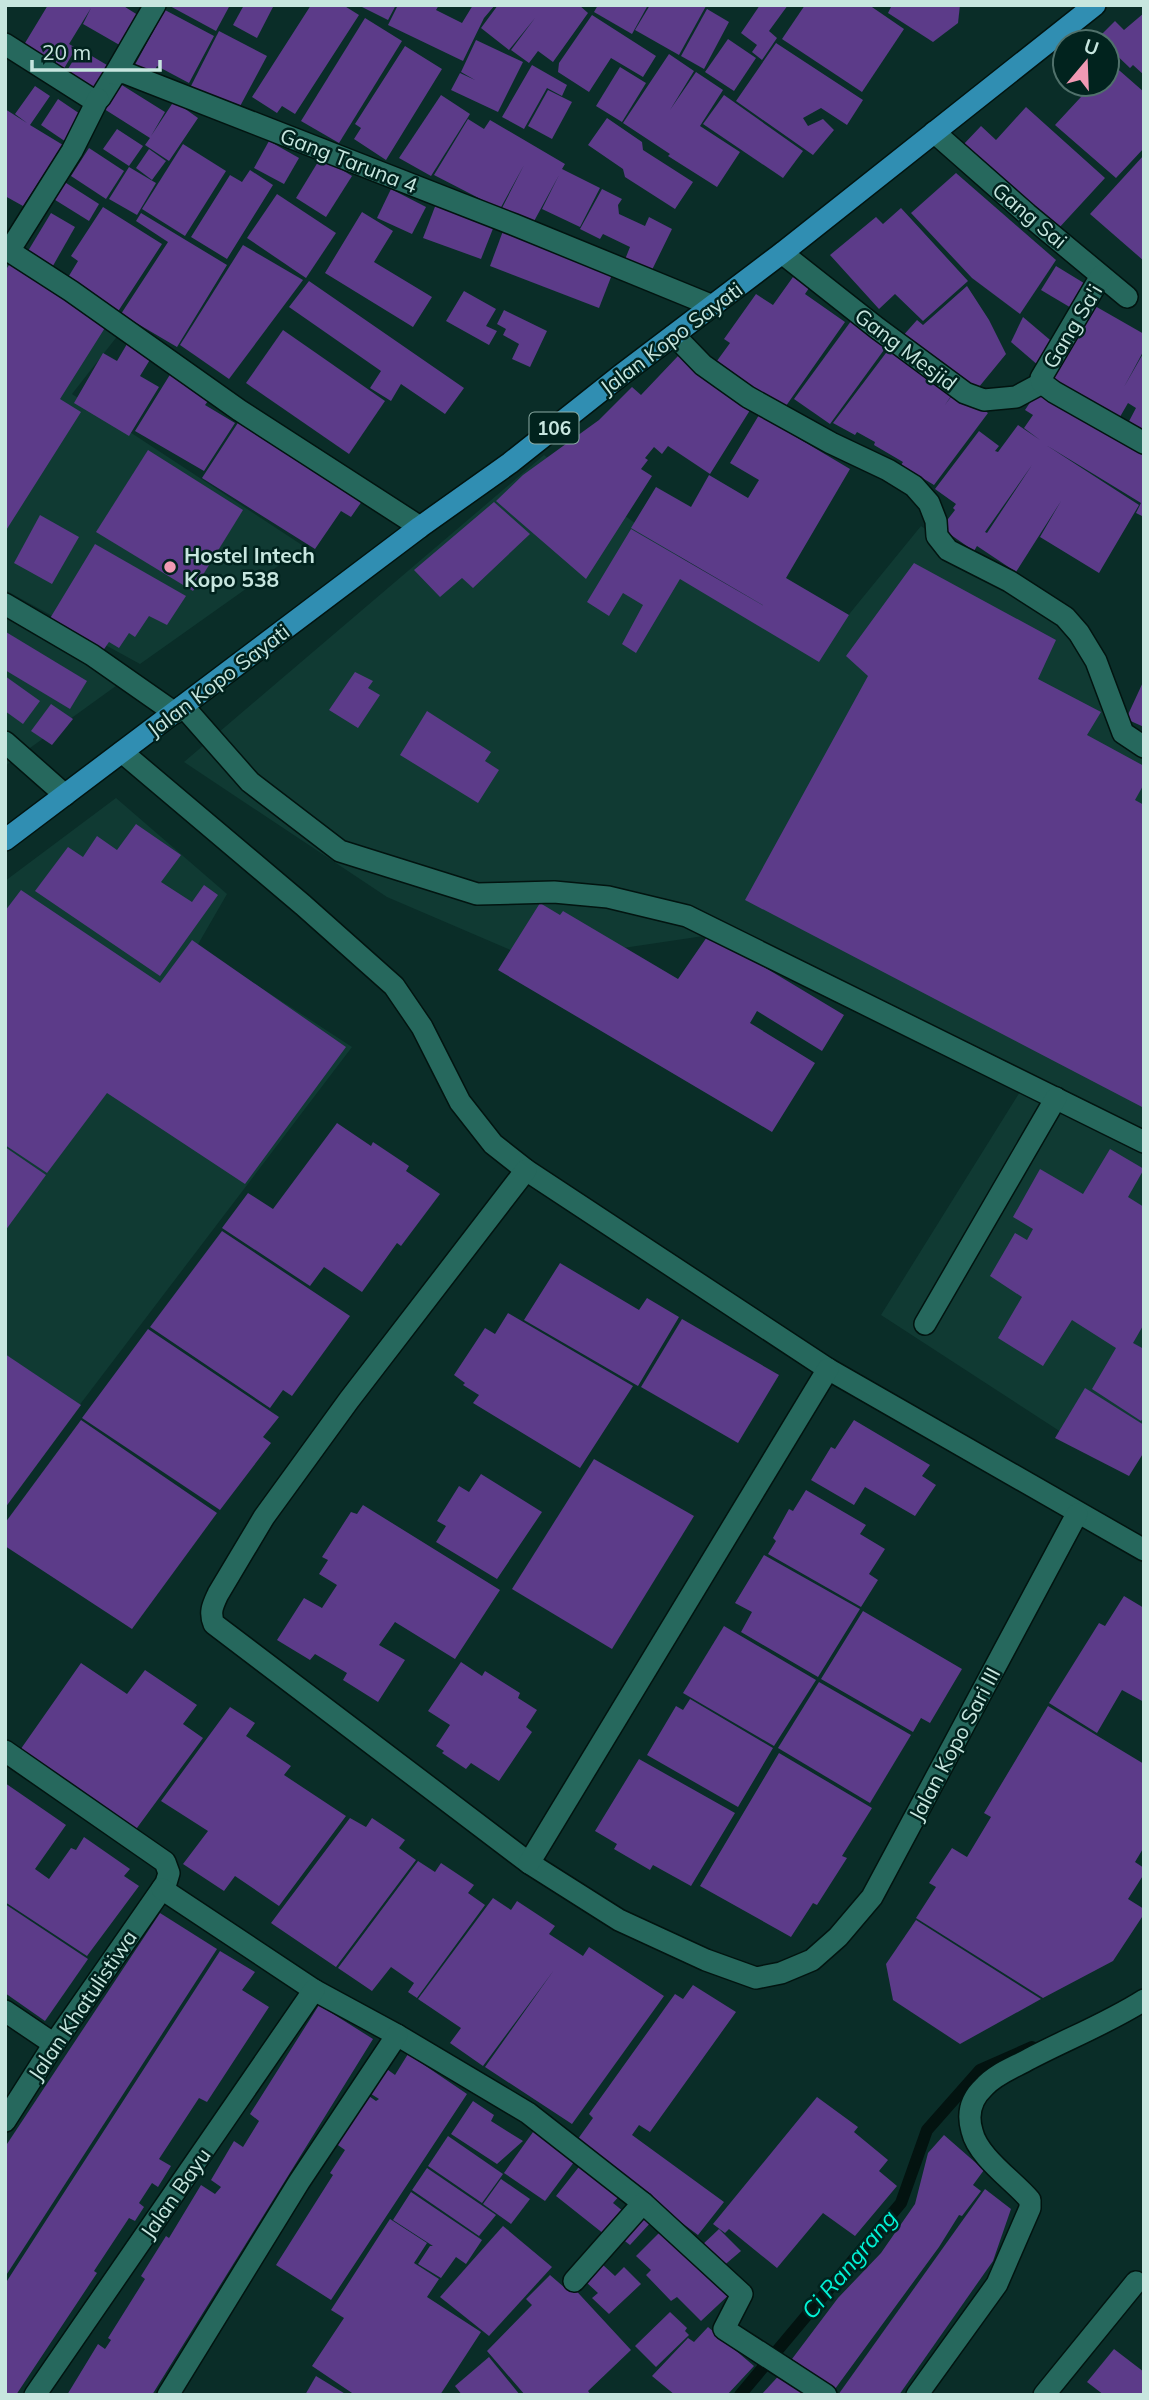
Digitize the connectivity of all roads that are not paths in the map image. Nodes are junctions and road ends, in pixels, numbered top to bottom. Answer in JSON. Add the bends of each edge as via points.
{"nodes":[{"id":1,"x":155,"y":5,"type":"edge"},
{"id":2,"x":1095,"y":5,"type":"edge"},
{"id":3,"x":5,"y":44,"type":"edge"},
{"id":4,"x":115,"y":74,"type":"junction"},
{"id":5,"x":98,"y":99,"type":"junction"},
{"id":6,"x":934,"y":132,"type":"junction"},
{"id":7,"x":9,"y":245,"type":"edge"},
{"id":8,"x":782,"y":253,"type":"junction"},
{"id":9,"x":1101,"y":276,"type":"junction"},
{"id":10,"x":1127,"y":297,"type":"dead end"},
{"id":11,"x":713,"y":306,"type":"junction"},
{"id":12,"x":674,"y":335,"type":"junction"},
{"id":13,"x":1042,"y":383,"type":"junction"},
{"id":14,"x":1144,"y":443,"type":"edge"},
{"id":15,"x":420,"y":527,"type":"junction"},
{"id":16,"x":5,"y":604,"type":"edge"},
{"id":17,"x":179,"y":709,"type":"junction"},
{"id":18,"x":5,"y":743,"type":"edge"},
{"id":19,"x":1144,"y":747,"type":"edge"},
{"id":20,"x":122,"y":752,"type":"junction"},
{"id":21,"x":65,"y":795,"type":"junction"},
{"id":22,"x":5,"y":840,"type":"edge"},
{"id":23,"x":1056,"y":1098,"type":"junction"},
{"id":24,"x":1144,"y":1142,"type":"edge"},
{"id":25,"x":526,"y":1170,"type":"junction"},
{"id":26,"x":925,"y":1324,"type":"dead end"},
{"id":27,"x":828,"y":1369,"type":"junction"},
{"id":28,"x":1077,"y":1514,"type":"junction"},
{"id":29,"x":1144,"y":1550,"type":"edge"},
{"id":30,"x":5,"y":1751,"type":"edge"},
{"id":31,"x":529,"y":1863,"type":"junction"},
{"id":32,"x":162,"y":1889,"type":"junction"},
{"id":33,"x":314,"y":1990,"type":"junction"},
{"id":34,"x":1144,"y":2000,"type":"edge"},
{"id":35,"x":5,"y":2011,"type":"edge"},
{"id":36,"x":397,"y":2035,"type":"junction"},
{"id":37,"x":54,"y":2044,"type":"junction"},
{"id":38,"x":8,"y":2111,"type":"edge"},
{"id":39,"x":643,"y":2203,"type":"junction"},
{"id":40,"x":574,"y":2281,"type":"dead end"},
{"id":41,"x":1136,"y":2282,"type":"dead end"},
{"id":42,"x":35,"y":2395,"type":"edge"},
{"id":43,"x":168,"y":2395,"type":"edge"},
{"id":44,"x":826,"y":2395,"type":"edge"},
{"id":45,"x":917,"y":2395,"type":"edge"},
{"id":46,"x":1044,"y":2395,"type":"edge"}],
"edges":[{"from":1,"to":4,"type":"street"},
{"from":2,"to":6,"type":"main road","name":"Jalan Kopo Sayati","number":"106"},
{"from":3,"to":5,"type":"street"},
{"from":4,"to":5,"type":"street"},
{"from":4,"to":11,"type":"street","name":"Gang Taruna 4","via":[[126,73],[385,173]]},
{"from":5,"to":7,"type":"street","via":[[72,151]]},
{"from":6,"to":8,"type":"main road","name":"Jalan Kopo Sayati","number":"106"},
{"from":6,"to":9,"type":"street","name":"Gang Sai"},
{"from":7,"to":15,"type":"street","via":[[239,410]]},
{"from":8,"to":11,"type":"main road","name":"Jalan Kopo Sayati","number":"106"},
{"from":8,"to":13,"type":"street","name":"Gang Mesjid","via":[[965,393],[984,400],[1016,397]]},
{"from":9,"to":10,"type":"street","name":"Gang Sai"},
{"from":9,"to":13,"type":"street","name":"Gang Sa'i"},
{"from":11,"to":12,"type":"main road","name":"Jalan Kopo Sayati","number":"106"},
{"from":12,"to":15,"type":"main road","name":"Jalan Kopo Sayati","number":"106"},
{"from":12,"to":19,"type":"street","via":[[703,365],[748,397],[914,486],[929,503],[937,536],[948,550],[1065,617],[1096,661],[1123,733]]},
{"from":13,"to":14,"type":"street","name":"Gang Sa'i"},
{"from":15,"to":17,"type":"main road","name":"Jalan Kopo Sayati","number":"106"},
{"from":16,"to":17,"type":"street"},
{"from":17,"to":20,"type":"main road","name":"Jalan Kopo Sayati","number":"106"},
{"from":17,"to":23,"type":"street","via":[[250,782],[340,851],[477,894],[554,892],[608,897],[687,916]]},
{"from":18,"to":21,"type":"street"},
{"from":20,"to":21,"type":"main road","name":"Jalan Kopo Sayati","number":"106"},
{"from":20,"to":25,"type":"street","via":[[394,986],[422,1027],[460,1102],[493,1144]]},
{"from":21,"to":22,"type":"main road","name":"Jalan Kopo Sayati","number":"106"},
{"from":23,"to":24,"type":"street"},
{"from":23,"to":26,"type":"street"},
{"from":25,"to":27,"type":"street"},
{"from":25,"to":31,"type":"street","name":"Jalan Kopo Sari III","via":[[264,1517],[218,1594],[211,1616],[214,1624]]},
{"from":27,"to":28,"type":"street"},
{"from":27,"to":31,"type":"street"},
{"from":28,"to":29,"type":"street"},
{"from":28,"to":31,"type":"street","name":"Jalan Kopo Sari III","via":[[872,1896],[812,1960],[756,1978],[619,1920]]},
{"from":30,"to":32,"type":"street","via":[[165,1862],[169,1873]]},
{"from":32,"to":33,"type":"street"},
{"from":32,"to":37,"type":"street","name":"Jalan Khatulistiwa"},
{"from":33,"to":36,"type":"street"},
{"from":33,"to":42,"type":"street","name":"Jalan Bayu"},
{"from":34,"to":45,"type":"street","via":[[1007,2071],[984,2086],[971,2103],[972,2132],[977,2141],[1030,2200],[1030,2208],[997,2284]]},
{"from":35,"to":37,"type":"street"},
{"from":36,"to":39,"type":"street","via":[[528,2113]]},
{"from":36,"to":43,"type":"street","via":[[299,2182]]},
{"from":37,"to":38,"type":"street","name":"Jalan Khatulistiwa"},
{"from":39,"to":40,"type":"street"},
{"from":39,"to":44,"type":"street","via":[[742,2294],[724,2329]]},
{"from":41,"to":46,"type":"street"}]}
